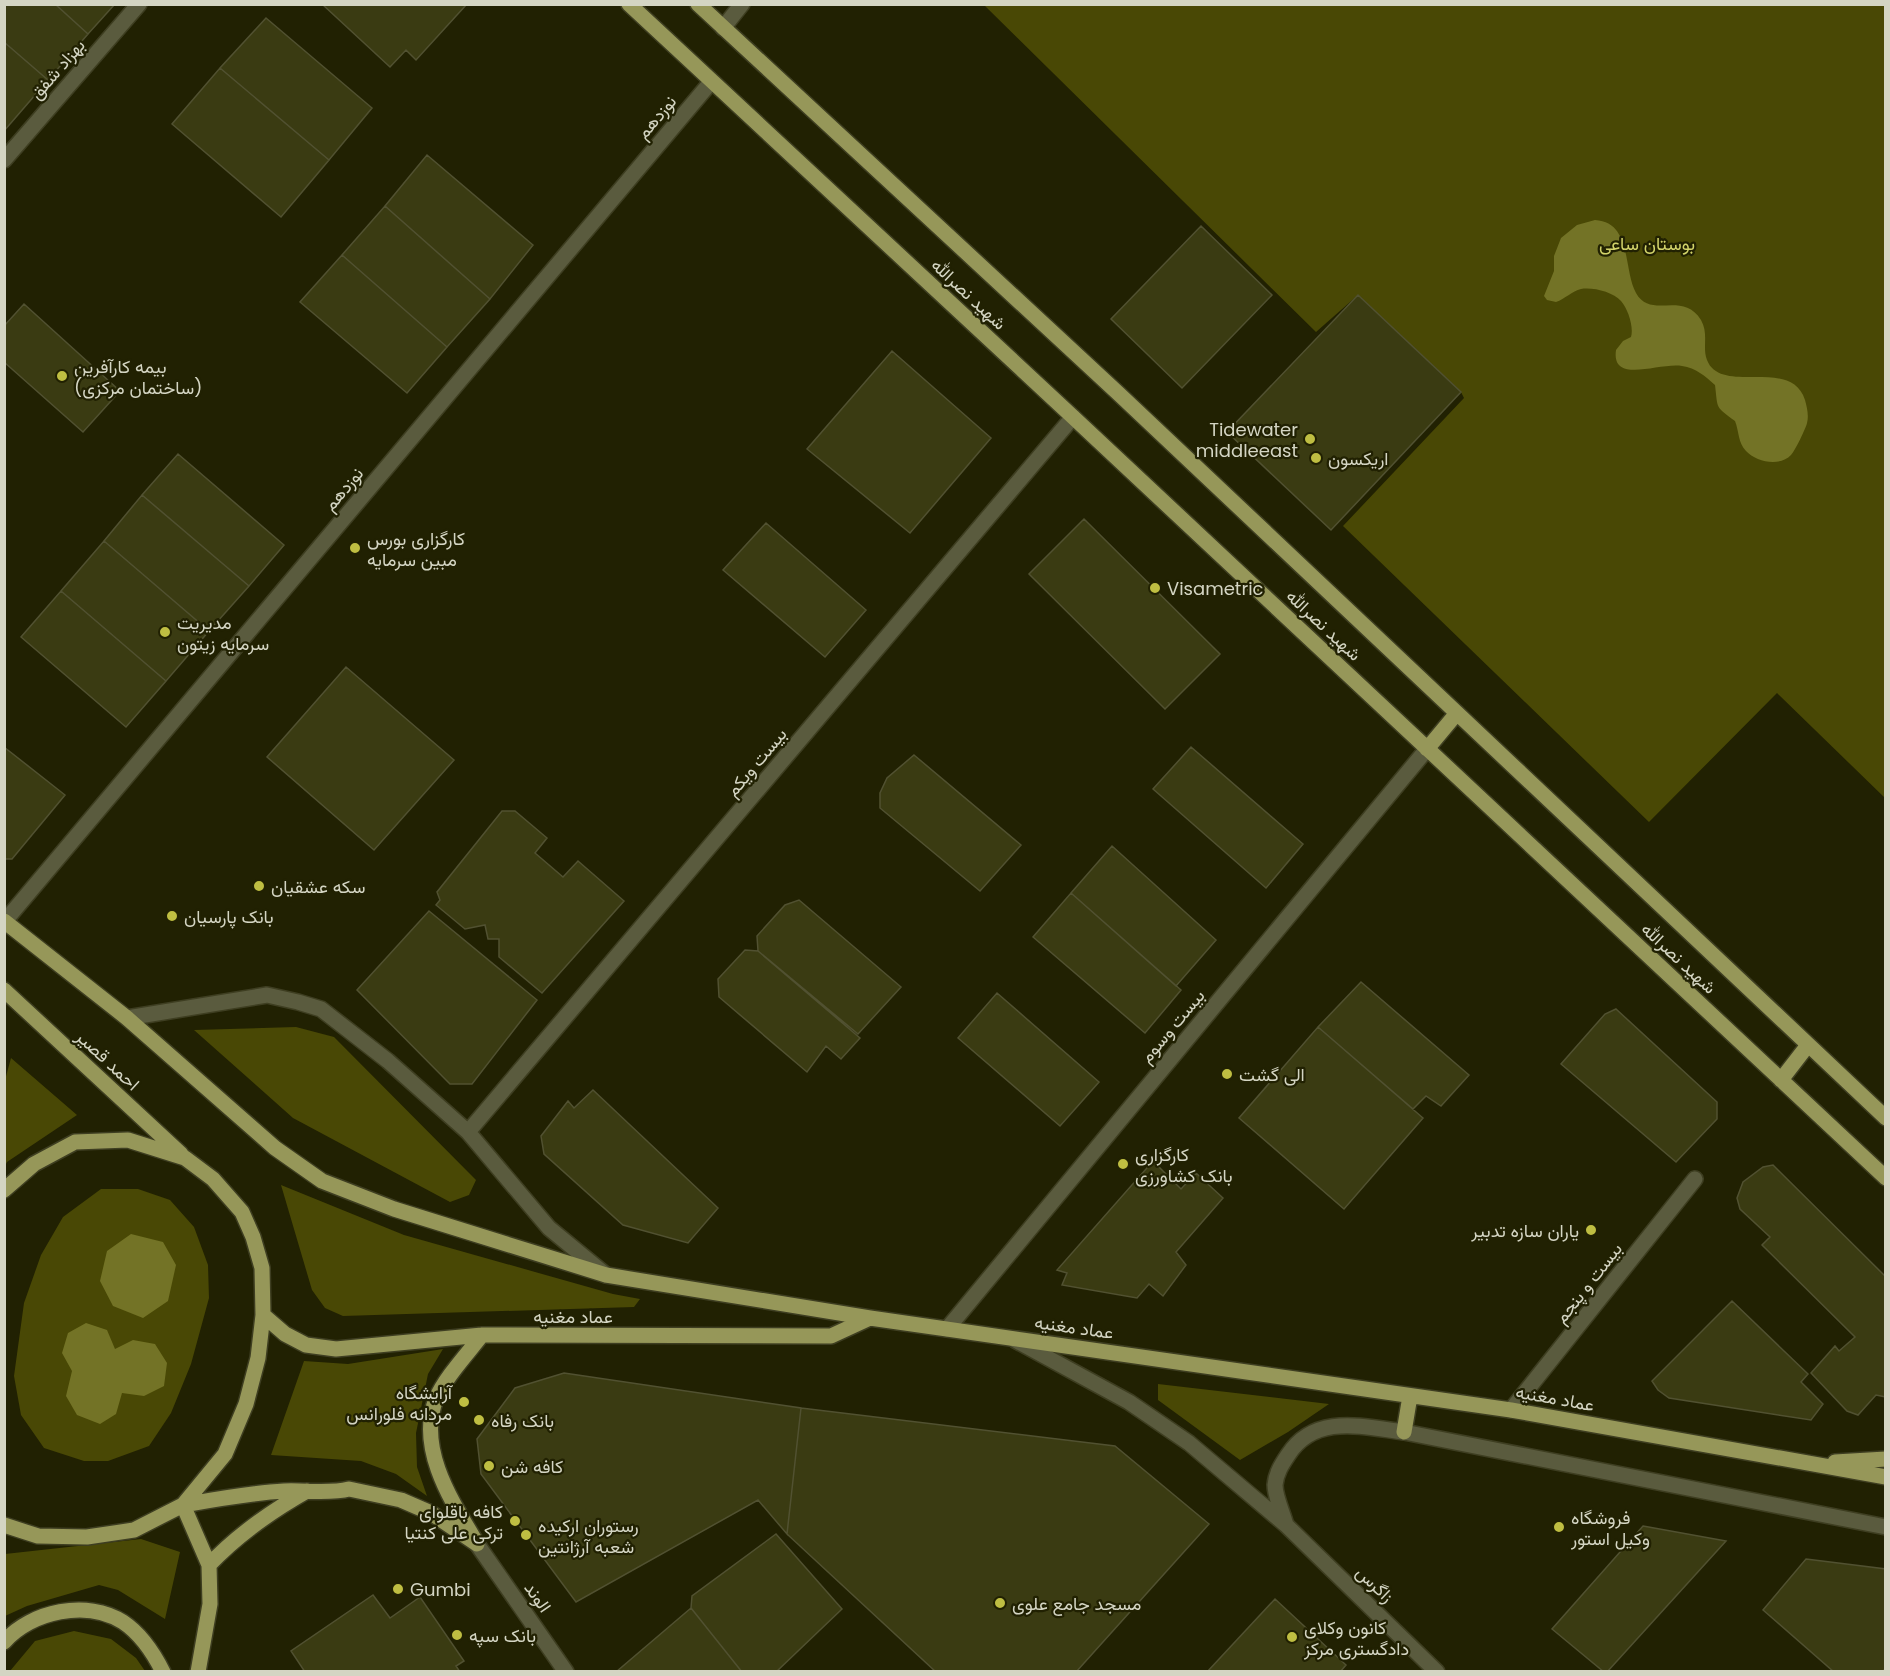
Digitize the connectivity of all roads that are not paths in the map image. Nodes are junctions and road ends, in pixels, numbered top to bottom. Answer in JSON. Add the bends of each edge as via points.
{"nodes":[{"id":1,"x":139,"y":4,"type":"edge"},
{"id":2,"x":629,"y":4,"type":"edge"},
{"id":3,"x":698,"y":4,"type":"edge"},
{"id":4,"x":742,"y":4,"type":"edge"},
{"id":5,"x":723,"y":28,"type":"junction"},
{"id":6,"x":711,"y":82,"type":"junction"},
{"id":7,"x":4,"y":160,"type":"edge"},
{"id":8,"x":1073,"y":417,"type":"junction"},
{"id":9,"x":1457,"y":713,"type":"junction"},
{"id":10,"x":1427,"y":749,"type":"junction"},
{"id":11,"x":5,"y":921,"type":"edge"},
{"id":12,"x":4,"y":990,"type":"edge"},
{"id":13,"x":127,"y":1018,"type":"junction"},
{"id":14,"x":1808,"y":1045,"type":"junction"},
{"id":15,"x":1781,"y":1080,"type":"junction"},
{"id":16,"x":1886,"y":1118,"type":"edge"},
{"id":17,"x":468,"y":1132,"type":"junction"},
{"id":18,"x":185,"y":1158,"type":"junction"},
{"id":19,"x":1886,"y":1178,"type":"edge"},
{"id":20,"x":1695,"y":1179,"type":"dead end"},
{"id":21,"x":4,"y":1190,"type":"edge"},
{"id":22,"x":606,"y":1275,"type":"junction"},
{"id":23,"x":263,"y":1315,"type":"junction"},
{"id":24,"x":870,"y":1318,"type":"junction"},
{"id":25,"x":947,"y":1329,"type":"junction"},
{"id":26,"x":482,"y":1335,"type":"junction"},
{"id":27,"x":1012,"y":1338,"type":"junction"},
{"id":28,"x":1410,"y":1396,"type":"junction"},
{"id":29,"x":1511,"y":1410,"type":"junction"},
{"id":30,"x":1404,"y":1432,"type":"junction"},
{"id":31,"x":1886,"y":1459,"type":"edge"},
{"id":32,"x":1810,"y":1463,"type":"junction"},
{"id":33,"x":1886,"y":1477,"type":"edge"},
{"id":34,"x":310,"y":1490,"type":"junction"},
{"id":35,"x":183,"y":1505,"type":"junction"},
{"id":36,"x":1286,"y":1525,"type":"junction"},
{"id":37,"x":6,"y":1526,"type":"edge"},
{"id":38,"x":1886,"y":1527,"type":"edge"},
{"id":39,"x":477,"y":1544,"type":"junction"},
{"id":40,"x":209,"y":1565,"type":"junction"},
{"id":41,"x":4,"y":1642,"type":"edge"},
{"id":42,"x":558,"y":1669,"type":"edge"},
{"id":43,"x":163,"y":1671,"type":"edge"},
{"id":44,"x":198,"y":1671,"type":"edge"},
{"id":45,"x":1437,"y":1671,"type":"edge"}],
"edges":[{"from":1,"to":7,"type":"street","name":"بهزاد شفق"},
{"from":2,"to":6,"type":"main road","name":"شهید نصرالله"},
{"from":3,"to":5,"type":"main road","name":"شهید نصرالله"},
{"from":4,"to":5,"type":"street"},
{"from":5,"to":9,"type":"main road","name":"شهید نصرالله"},
{"from":6,"to":8,"type":"main road","name":"شهید نصرالله"},
{"from":6,"to":11,"type":"street","name":"نوزدهم"},
{"from":8,"to":10,"type":"main road","name":"شهید نصرالله"},
{"from":8,"to":17,"type":"street","name":"بیست ویکم"},
{"from":9,"to":10,"type":"main road"},
{"from":9,"to":14,"type":"main road","name":"شهید نصرالله"},
{"from":10,"to":15,"type":"main road","name":"شهید نصرالله"},
{"from":10,"to":25,"type":"street","name":"بیست وسوم"},
{"from":11,"to":13,"type":"main road"},
{"from":12,"to":18,"type":"main road","name":"احمد قصیر"},
{"from":13,"to":17,"type":"street","via":[[267,995],[321,1009],[388,1061]]},
{"from":13,"to":22,"type":"main road","via":[[275,1148],[322,1181],[394,1209]]},
{"from":14,"to":15,"type":"main road"},
{"from":14,"to":16,"type":"main road","name":"شهید نصرالله"},
{"from":15,"to":19,"type":"main road","name":"شهید نصرالله"},
{"from":17,"to":22,"type":"street","via":[[549,1228]]},
{"from":18,"to":21,"type":"main road","via":[[128,1140],[75,1142],[34,1164]]},
{"from":18,"to":23,"type":"main road","via":[[213,1179],[242,1212],[262,1268]]},
{"from":20,"to":29,"type":"street","name":"بیست و پنجم"},
{"from":22,"to":24,"type":"main road"},
{"from":23,"to":26,"type":"main road","name":"عماد مغنیه","via":[[306,1345],[336,1349]]},
{"from":23,"to":35,"type":"main road","via":[[258,1358],[246,1404],[225,1454]]},
{"from":24,"to":25,"type":"main road","name":"عماد مغنیه"},
{"from":24,"to":26,"type":"main road","name":"عماد مغنیه","via":[[831,1336]]},
{"from":25,"to":27,"type":"main road","name":"عماد مغنیه"},
{"from":26,"to":39,"type":"main road","via":[[436,1398],[430,1425],[435,1460],[448,1496]]},
{"from":27,"to":28,"type":"main road","name":"عماد مغنیه"},
{"from":27,"to":36,"type":"street","name":"زاگرس","via":[[1155,1419]]},
{"from":28,"to":29,"type":"main road","name":"عماد مغنیه"},
{"from":28,"to":30,"type":"main road"},
{"from":29,"to":32,"type":"main road","name":"عماد مغنیه"},
{"from":30,"to":36,"type":"street","via":[[1343,1424],[1311,1433],[1292,1448],[1279,1467],[1275,1485]]},
{"from":30,"to":38,"type":"street"},
{"from":31,"to":32,"type":"main road"},
{"from":32,"to":33,"type":"main road","name":"عماد مغنیه"},
{"from":34,"to":35,"type":"main road","via":[[248,1493]]},
{"from":34,"to":39,"type":"main road","via":[[349,1489],[401,1500],[431,1513]]},
{"from":34,"to":40,"type":"main road","via":[[255,1524]]},
{"from":35,"to":37,"type":"main road","via":[[134,1530],[87,1537],[38,1536]]},
{"from":35,"to":40,"type":"main road"},
{"from":36,"to":45,"type":"street","name":"زاگرس"},
{"from":39,"to":42,"type":"street","name":"الوند"},
{"from":40,"to":44,"type":"main road","via":[[210,1604]]},
{"from":41,"to":43,"type":"main road","via":[[23,1625],[52,1614],[82,1610],[122,1621],[147,1644]]}]}
